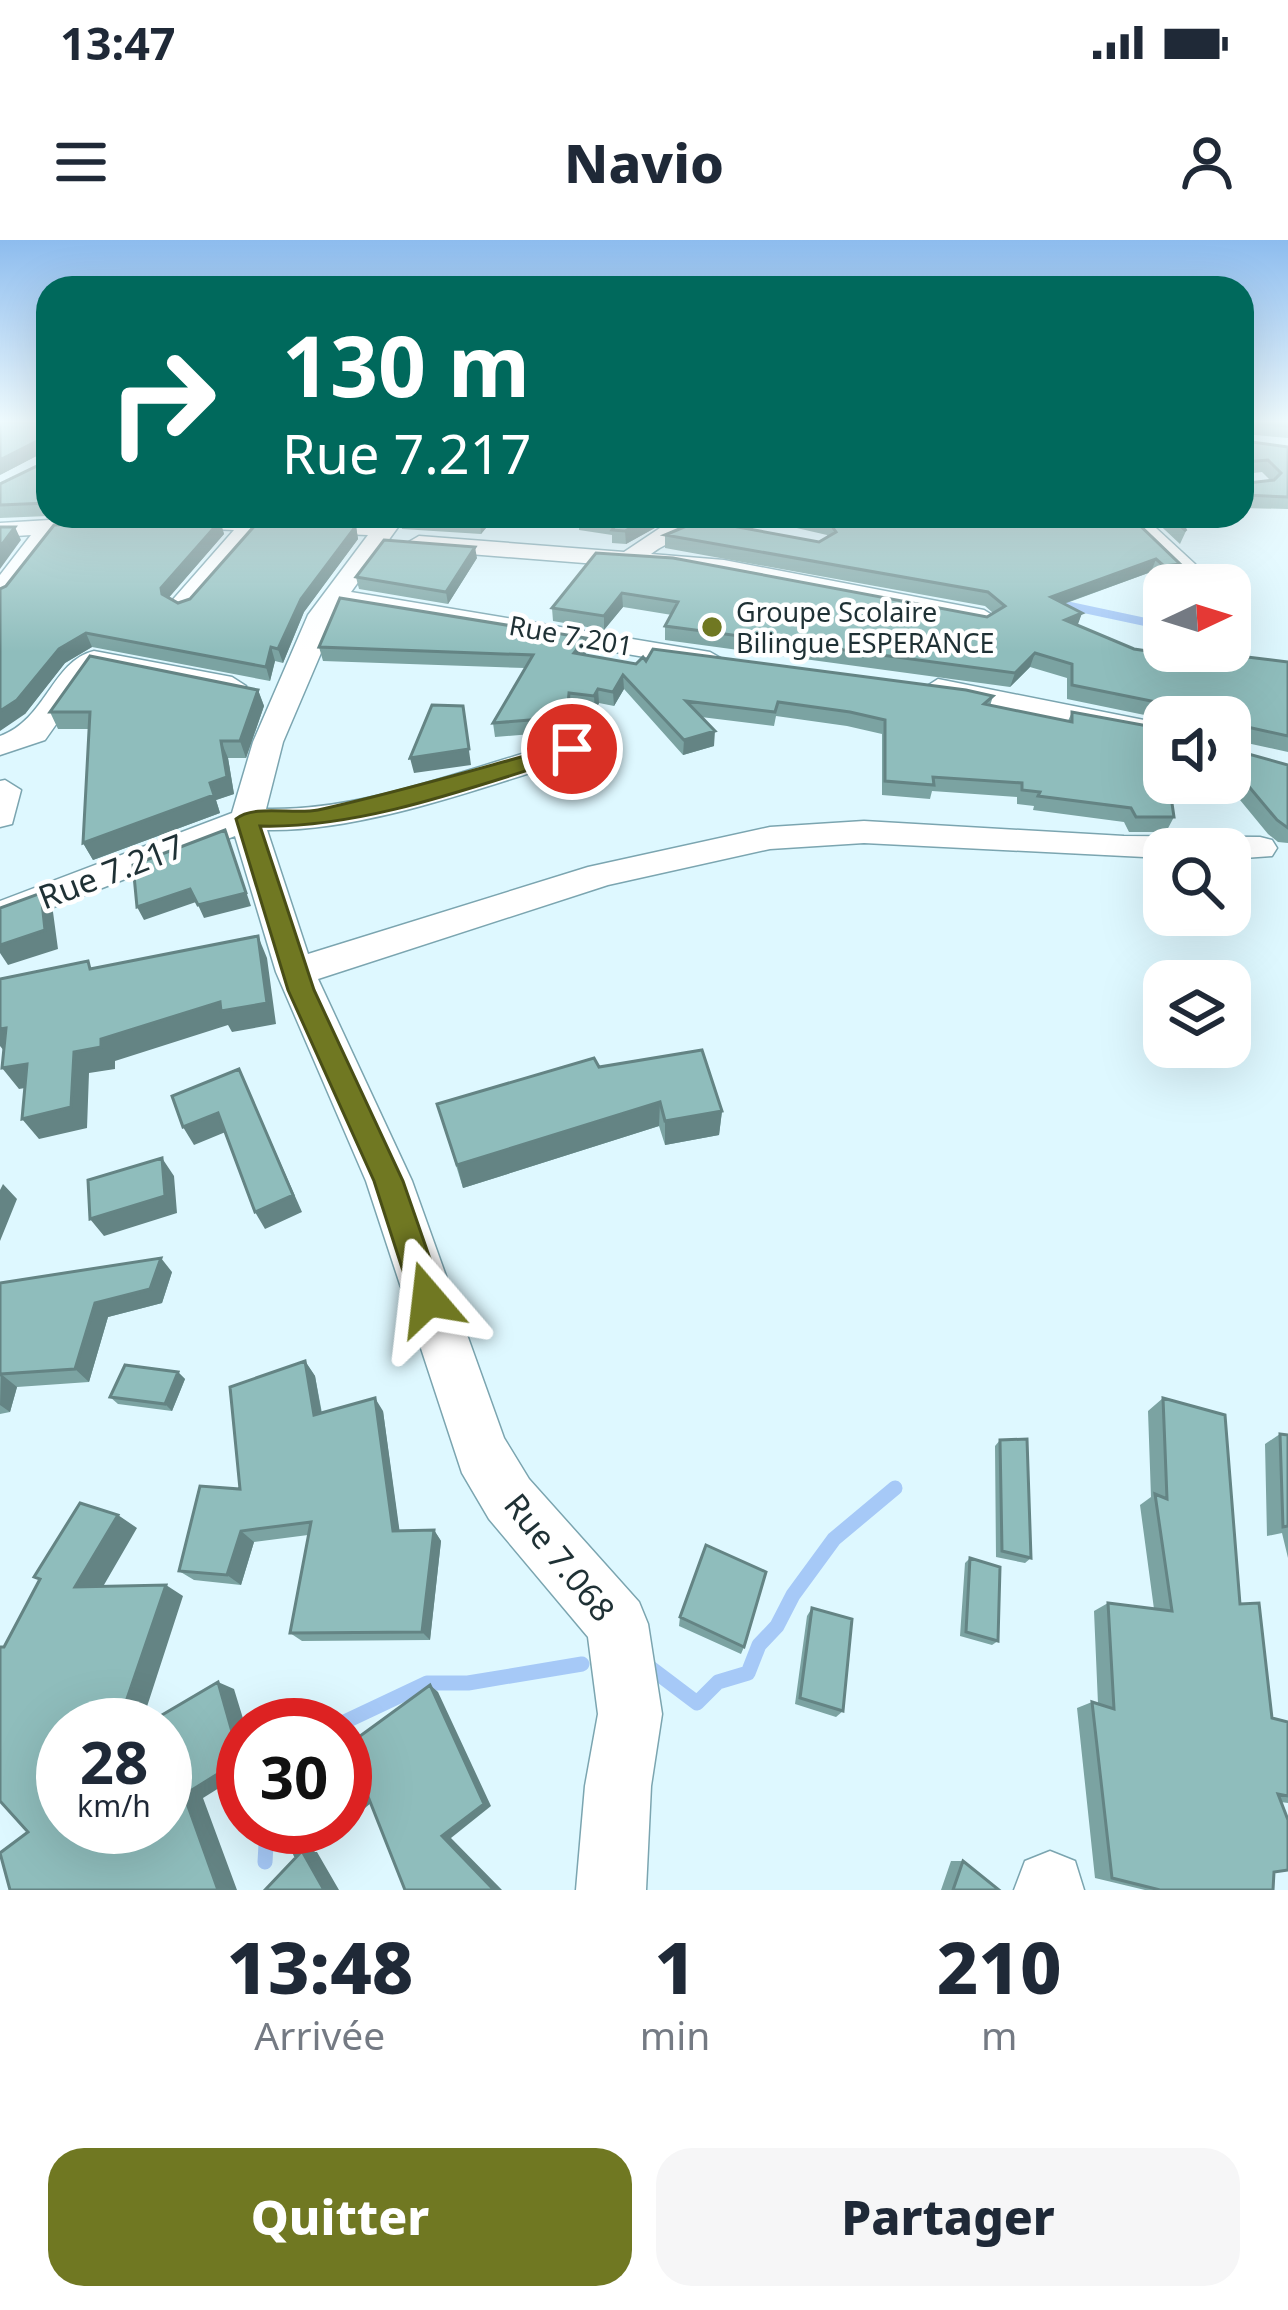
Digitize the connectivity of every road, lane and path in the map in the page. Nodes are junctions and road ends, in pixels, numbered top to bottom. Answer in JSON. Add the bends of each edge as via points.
{"nodes":[{"id":1,"x":36,"y":528,"type":"edge"},
{"id":2,"x":49,"y":528,"type":"edge"},
{"id":3,"x":249,"y":528,"type":"edge"},
{"id":4,"x":385,"y":528,"type":"edge"},
{"id":5,"x":675,"y":528,"type":"edge"},
{"id":6,"x":698,"y":528,"type":"edge"},
{"id":7,"x":1142,"y":528,"type":"edge"},
{"id":8,"x":0,"y":530,"type":"edge"},
{"id":9,"x":776,"y":537,"type":"edge"},
{"id":10,"x":633,"y":557,"type":"junction"},
{"id":11,"x":1181,"y":564,"type":"edge"},
{"id":12,"x":0,"y":592,"type":"edge"},
{"id":13,"x":332,"y":597,"type":"junction"},
{"id":14,"x":182,"y":604,"type":"edge"},
{"id":15,"x":984,"y":618,"type":"edge"},
{"id":16,"x":740,"y":665,"type":"edge"},
{"id":17,"x":910,"y":684,"type":"edge"},
{"id":18,"x":285,"y":697,"type":"junction"},
{"id":19,"x":1143,"y":729,"type":"edge"},
{"id":20,"x":0,"y":746,"type":"edge"},
{"id":21,"x":572,"y":749,"type":"dead end"},
{"id":22,"x":247,"y":819,"type":"junction"},
{"id":23,"x":1260,"y":848,"type":"dead end"},
{"id":24,"x":0,"y":915,"type":"edge"},
{"id":25,"x":295,"y":972,"type":"junction"},
{"id":26,"x":611,"y":1890,"type":"edge"}],
"edges":[{"from":1,"to":8,"type":"street"},
{"from":2,"to":12,"type":"street"},
{"from":3,"to":14,"type":"street"},
{"from":4,"to":10,"type":"street"},
{"from":4,"to":13,"type":"street"},
{"from":5,"to":10,"type":"street"},
{"from":6,"to":9,"type":"street"},
{"from":7,"to":11,"type":"street"},
{"from":10,"to":15,"type":"street"},
{"from":13,"to":16,"type":"street","name":"Rue 7.201"},
{"from":13,"to":18,"type":"street"},
{"from":17,"to":19,"type":"street"},
{"from":18,"to":20,"type":"street","via":[[94,659],[34,734]]},
{"from":18,"to":22,"type":"street"},
{"from":21,"to":22,"type":"street","name":"Rue 7.217","via":[[301,820]]},
{"from":22,"to":24,"type":"street","name":"Rue 7.217"},
{"from":22,"to":25,"type":"street","name":"Rue 7.068"},
{"from":23,"to":25,"type":"street","via":[[863,832],[770,838],[601,875]]},
{"from":25,"to":26,"type":"street","name":"Rue 7.068","via":[[388,1181],[482,1453],[509,1499],[617,1624],[630,1714]]}]}
